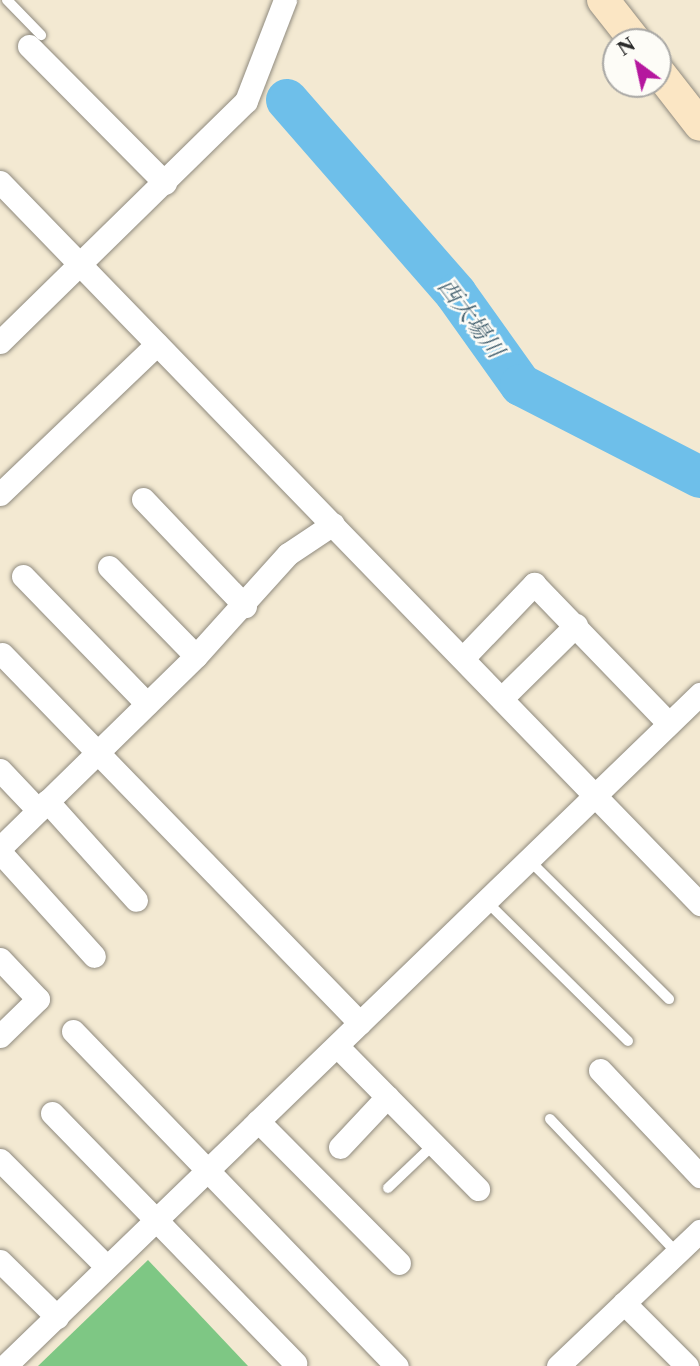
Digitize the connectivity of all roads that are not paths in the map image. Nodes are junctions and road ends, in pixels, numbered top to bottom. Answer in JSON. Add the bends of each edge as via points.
{"nodes":[{"id":1,"x":7,"y":0,"type":"edge"},
{"id":2,"x":285,"y":0,"type":"edge"},
{"id":3,"x":603,"y":0,"type":"edge"},
{"id":4,"x":625,"y":28,"type":"edge"},
{"id":5,"x":35,"y":41,"type":"joint"},
{"id":6,"x":672,"y":89,"type":"edge"},
{"id":7,"x":700,"y":125,"type":"edge"},
{"id":8,"x":0,"y":182,"type":"edge"},
{"id":9,"x":165,"y":183,"type":"junction"},
{"id":10,"x":81,"y":264,"type":"junction"},
{"id":11,"x":0,"y":342,"type":"edge"},
{"id":12,"x":157,"y":344,"type":"junction"},
{"id":13,"x":2,"y":489,"type":"edge"},
{"id":14,"x":143,"y":499,"type":"dead end"},
{"id":15,"x":333,"y":524,"type":"junction"},
{"id":16,"x":109,"y":567,"type":"dead end"},
{"id":17,"x":23,"y":576,"type":"dead end"},
{"id":18,"x":245,"y":606,"type":"junction"},
{"id":19,"x":576,"y":625,"type":"junction"},
{"id":20,"x":2,"y":654,"type":"dead end"},
{"id":21,"x":197,"y":656,"type":"junction"},
{"id":22,"x":463,"y":658,"type":"junction"},
{"id":23,"x":700,"y":694,"type":"edge"},
{"id":24,"x":502,"y":698,"type":"junction"},
{"id":25,"x":147,"y":704,"type":"junction"},
{"id":26,"x":669,"y":724,"type":"junction"},
{"id":27,"x":96,"y":755,"type":"junction"},
{"id":28,"x":0,"y":769,"type":"edge"},
{"id":29,"x":596,"y":796,"type":"junction"},
{"id":30,"x":43,"y":806,"type":"junction"},
{"id":31,"x":0,"y":850,"type":"edge"},
{"id":32,"x":530,"y":861,"type":"junction"},
{"id":33,"x":136,"y":900,"type":"dead end"},
{"id":34,"x":487,"y":902,"type":"junction"},
{"id":35,"x":700,"y":904,"type":"edge"},
{"id":36,"x":94,"y":956,"type":"dead end"},
{"id":37,"x":0,"y":959,"type":"edge"},
{"id":38,"x":669,"y":999,"type":"dead end"},
{"id":39,"x":360,"y":1023,"type":"junction"},
{"id":40,"x":73,"y":1031,"type":"dead end"},
{"id":41,"x":0,"y":1036,"type":"edge"},
{"id":42,"x":628,"y":1041,"type":"dead end"},
{"id":43,"x":337,"y":1046,"type":"junction"},
{"id":44,"x":600,"y":1070,"type":"dead end"},
{"id":45,"x":387,"y":1097,"type":"junction"},
{"id":46,"x":52,"y":1113,"type":"dead end"},
{"id":47,"x":550,"y":1119,"type":"dead end"},
{"id":48,"x":258,"y":1121,"type":"junction"},
{"id":49,"x":434,"y":1144,"type":"junction"},
{"id":50,"x":340,"y":1147,"type":"dead end"},
{"id":51,"x":0,"y":1160,"type":"edge"},
{"id":52,"x":207,"y":1170,"type":"junction"},
{"id":53,"x":700,"y":1176,"type":"edge"},
{"id":54,"x":388,"y":1188,"type":"dead end"},
{"id":55,"x":478,"y":1189,"type":"dead end"},
{"id":56,"x":157,"y":1219,"type":"junction"},
{"id":57,"x":700,"y":1231,"type":"edge"},
{"id":58,"x":677,"y":1253,"type":"junction"},
{"id":59,"x":0,"y":1261,"type":"edge"},
{"id":60,"x":399,"y":1263,"type":"dead end"},
{"id":61,"x":107,"y":1267,"type":"junction"},
{"id":62,"x":624,"y":1303,"type":"junction"},
{"id":63,"x":57,"y":1317,"type":"junction"},
{"id":64,"x":0,"y":1361,"type":"edge"},
{"id":65,"x":295,"y":1363,"type":"dead end"},
{"id":66,"x":5,"y":1366,"type":"edge"},
{"id":67,"x":397,"y":1366,"type":"edge"},
{"id":68,"x":558,"y":1366,"type":"edge"},
{"id":69,"x":687,"y":1366,"type":"edge"}],
"edges":[{"from":1,"to":5,"type":"lane"},
{"from":2,"to":9,"type":"street","via":[[246,102]]},
{"from":3,"to":4,"type":"street"},
{"from":5,"to":9,"type":"street"},
{"from":6,"to":7,"type":"street"},
{"from":8,"to":10,"type":"street"},
{"from":9,"to":10,"type":"street"},
{"from":10,"to":11,"type":"street"},
{"from":10,"to":12,"type":"street"},
{"from":12,"to":13,"type":"street"},
{"from":12,"to":15,"type":"street"},
{"from":14,"to":18,"type":"street"},
{"from":15,"to":18,"type":"street","via":[[288,554]]},
{"from":15,"to":22,"type":"street"},
{"from":16,"to":21,"type":"street"},
{"from":17,"to":25,"type":"street"},
{"from":18,"to":21,"type":"street"},
{"from":19,"to":22,"type":"street","via":[[534,584]]},
{"from":19,"to":24,"type":"street"},
{"from":19,"to":26,"type":"street"},
{"from":20,"to":27,"type":"street"},
{"from":21,"to":25,"type":"street"},
{"from":22,"to":24,"type":"street"},
{"from":23,"to":26,"type":"street"},
{"from":24,"to":29,"type":"street"},
{"from":25,"to":27,"type":"street"},
{"from":26,"to":29,"type":"street"},
{"from":27,"to":30,"type":"street"},
{"from":27,"to":39,"type":"street"},
{"from":28,"to":30,"type":"street"},
{"from":29,"to":32,"type":"street"},
{"from":29,"to":35,"type":"street"},
{"from":30,"to":31,"type":"street"},
{"from":30,"to":33,"type":"street"},
{"from":31,"to":36,"type":"street"},
{"from":32,"to":34,"type":"street"},
{"from":32,"to":38,"type":"lane"},
{"from":34,"to":39,"type":"street"},
{"from":34,"to":42,"type":"lane"},
{"from":37,"to":41,"type":"street","via":[[38,999]]},
{"from":39,"to":43,"type":"street"},
{"from":40,"to":52,"type":"street"},
{"from":43,"to":45,"type":"street"},
{"from":43,"to":48,"type":"street"},
{"from":44,"to":53,"type":"street"},
{"from":45,"to":49,"type":"street"},
{"from":45,"to":50,"type":"street"},
{"from":46,"to":56,"type":"street"},
{"from":47,"to":58,"type":"lane"},
{"from":48,"to":52,"type":"street"},
{"from":48,"to":60,"type":"street"},
{"from":49,"to":54,"type":"lane"},
{"from":49,"to":55,"type":"street"},
{"from":51,"to":61,"type":"street"},
{"from":52,"to":56,"type":"street"},
{"from":52,"to":67,"type":"street"},
{"from":56,"to":61,"type":"street"},
{"from":56,"to":65,"type":"street"},
{"from":57,"to":58,"type":"street"},
{"from":58,"to":62,"type":"street"},
{"from":59,"to":63,"type":"street"},
{"from":61,"to":63,"type":"street"},
{"from":62,"to":68,"type":"street"},
{"from":62,"to":69,"type":"street"},
{"from":63,"to":66,"type":"street"},
{"from":64,"to":66,"type":"street"}]}
